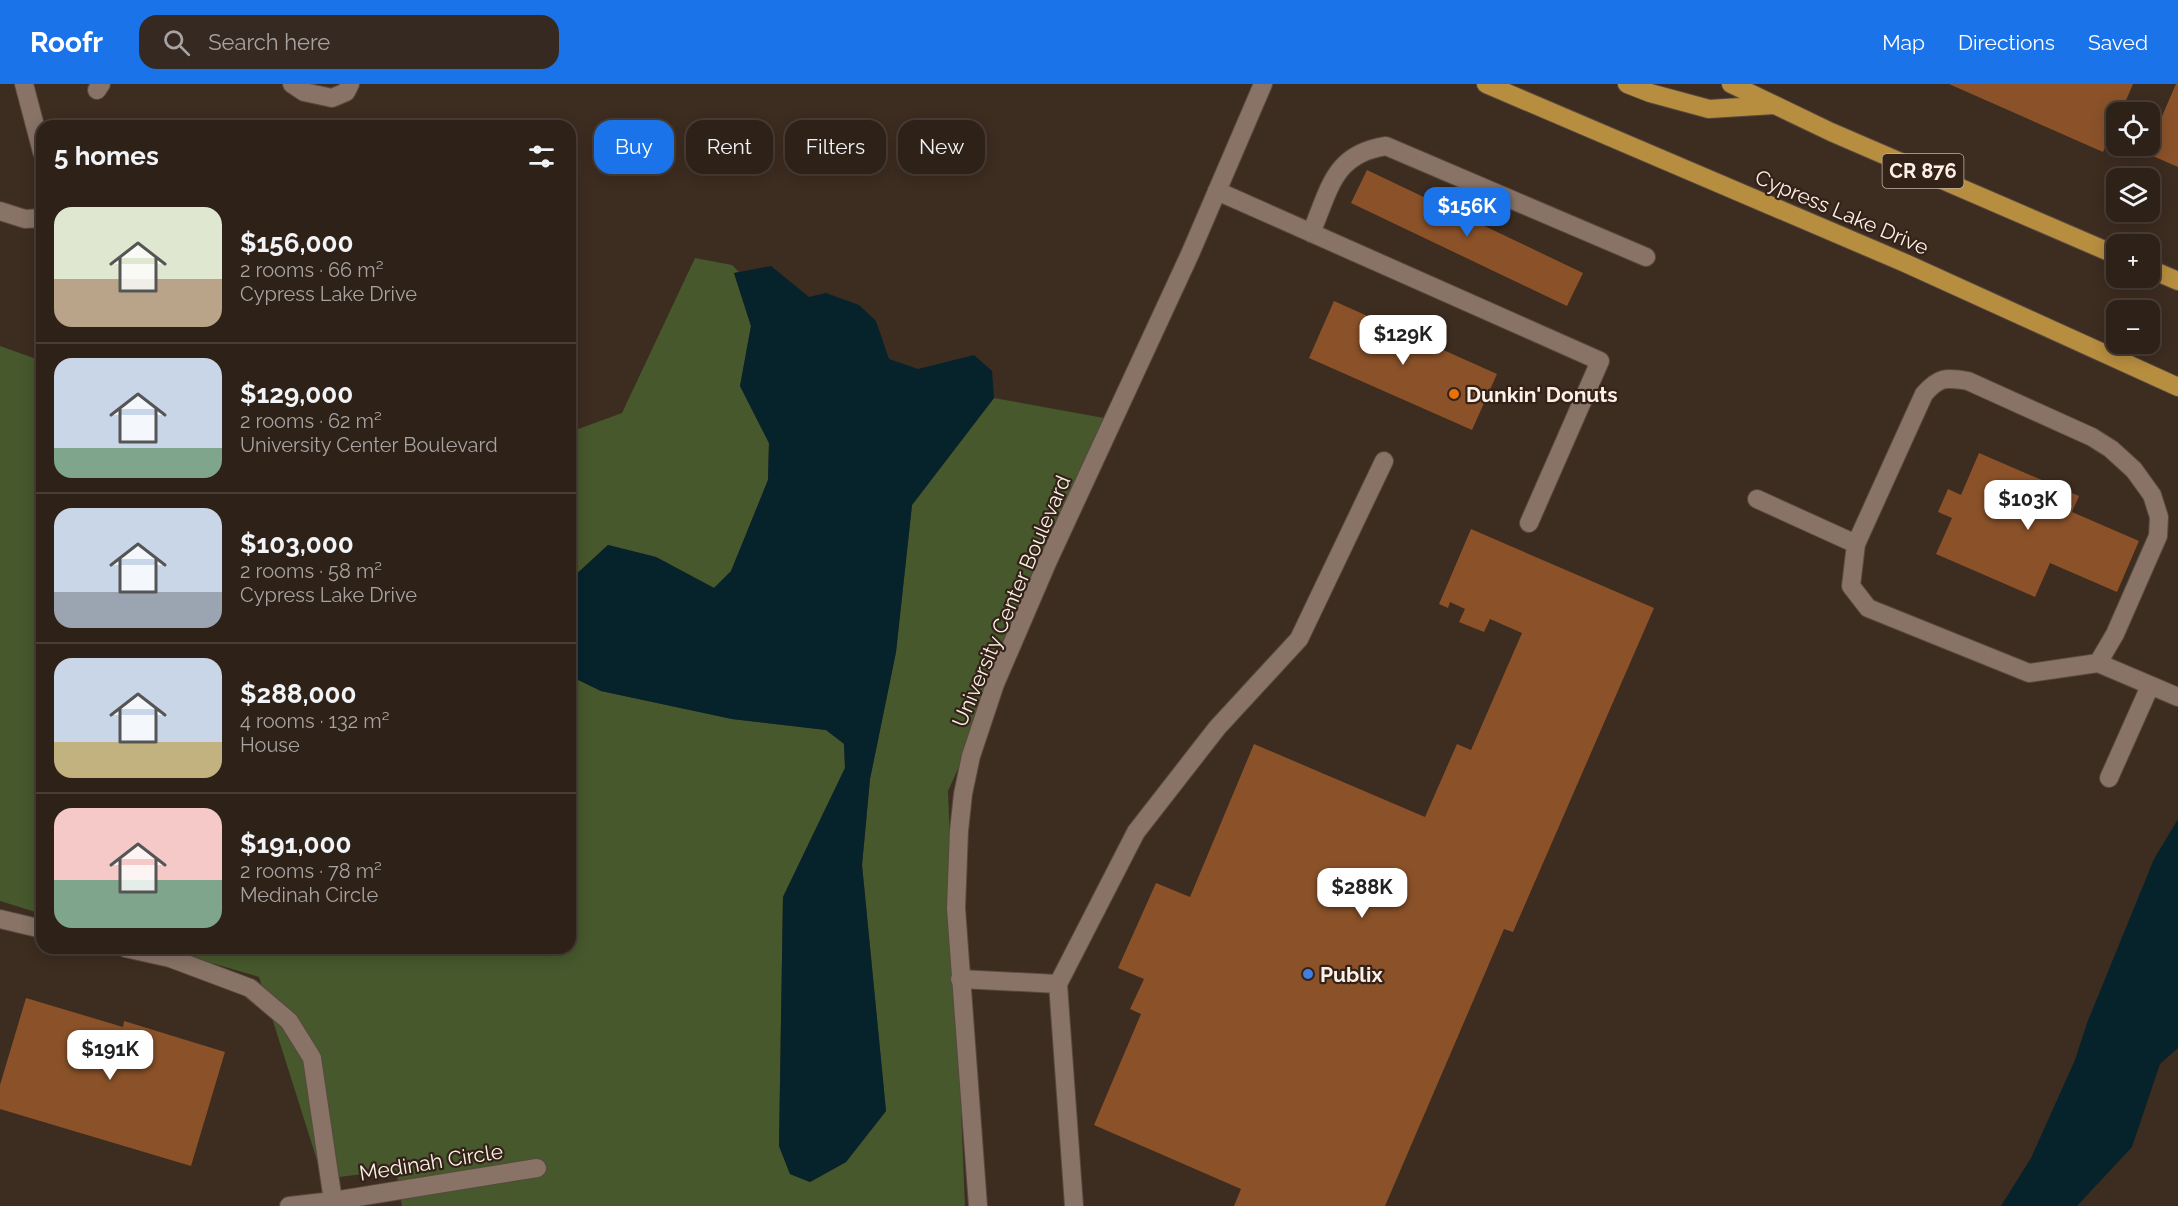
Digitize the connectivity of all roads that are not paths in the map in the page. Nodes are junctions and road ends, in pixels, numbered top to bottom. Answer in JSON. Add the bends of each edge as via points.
{"nodes":[{"id":1,"x":24,"y":84,"type":"edge"},
{"id":2,"x":292,"y":84,"type":"edge"},
{"id":3,"x":350,"y":84,"type":"edge"},
{"id":4,"x":1263,"y":84,"type":"edge"},
{"id":5,"x":1486,"y":84,"type":"edge"},
{"id":6,"x":1627,"y":84,"type":"edge"},
{"id":7,"x":1731,"y":84,"type":"edge"},
{"id":8,"x":1776,"y":105,"type":"junction"},
{"id":9,"x":36,"y":129,"type":"edge"},
{"id":10,"x":1217,"y":191,"type":"junction"},
{"id":11,"x":0,"y":211,"type":"edge"},
{"id":12,"x":36,"y":218,"type":"edge"},
{"id":13,"x":1311,"y":232,"type":"junction"},
{"id":14,"x":2106,"y":251,"type":"edge"},
{"id":15,"x":1646,"y":257,"type":"dead end"},
{"id":16,"x":2160,"y":273,"type":"edge"},
{"id":17,"x":2178,"y":281,"type":"edge"},
{"id":18,"x":2178,"y":387,"type":"edge"},
{"id":19,"x":1384,"y":461,"type":"dead end"},
{"id":20,"x":1757,"y":499,"type":"dead end"},
{"id":21,"x":1528,"y":523,"type":"dead end"},
{"id":22,"x":1856,"y":544,"type":"junction"},
{"id":23,"x":2098,"y":663,"type":"junction"},
{"id":24,"x":2150,"y":686,"type":"junction"},
{"id":25,"x":2178,"y":697,"type":"edge"},
{"id":26,"x":2109,"y":778,"type":"dead end"},
{"id":27,"x":0,"y":919,"type":"edge"},
{"id":28,"x":36,"y":928,"type":"edge"},
{"id":29,"x":152,"y":954,"type":"edge"},
{"id":30,"x":960,"y":979,"type":"junction"},
{"id":31,"x":1058,"y":984,"type":"junction"},
{"id":32,"x":537,"y":1168,"type":"dead end"},
{"id":33,"x":333,"y":1201,"type":"junction"},
{"id":34,"x":289,"y":1206,"type":"edge"},
{"id":35,"x":978,"y":1206,"type":"edge"},
{"id":36,"x":1074,"y":1206,"type":"edge"}],
"edges":[{"from":1,"to":9,"type":"street"},
{"from":2,"to":3,"type":"street","via":[[304,92],[332,98],[346,92]]},
{"from":4,"to":10,"type":"street","name":"University Center Boulevard"},
{"from":5,"to":18,"type":"main road","name":"Cypress Lake Drive","via":[[1887,256]]},
{"from":6,"to":8,"type":"main road","via":[[1709,109]]},
{"from":7,"to":8,"type":"main road","number":"CR 876"},
{"from":8,"to":14,"type":"main road","number":"CR 876"},
{"from":10,"to":13,"type":"street"},
{"from":10,"to":30,"type":"street","name":"University Center Boulevard","via":[[1047,563],[995,684],[971,756],[963,794],[957,864]]},
{"from":11,"to":12,"type":"street"},
{"from":13,"to":15,"type":"street","via":[[1339,168],[1370,148],[1386,146]]},
{"from":13,"to":21,"type":"street","via":[[1600,361]]},
{"from":16,"to":17,"type":"main road"},
{"from":19,"to":31,"type":"street","via":[[1299,639],[1217,728],[1136,832]]},
{"from":20,"to":22,"type":"street"},
{"from":22,"to":23,"type":"street","via":[[1851,586],[1868,608],[2030,673]]},
{"from":22,"to":23,"type":"street","via":[[1920,402],[1934,383],[1949,378],[1968,381],[2092,437],[2134,470],[2152,495],[2159,517],[2158,536]]},
{"from":23,"to":24,"type":"street"},
{"from":24,"to":25,"type":"street"},
{"from":24,"to":26,"type":"street"},
{"from":27,"to":28,"type":"street"},
{"from":29,"to":33,"type":"street","name":"Medinah Circle","via":[[250,988],[289,1021],[312,1058]]},
{"from":30,"to":31,"type":"street"},
{"from":30,"to":35,"type":"street","name":"University Center Boulevard"},
{"from":31,"to":36,"type":"street"},
{"from":32,"to":33,"type":"street","name":"Medinah Circle"},
{"from":33,"to":34,"type":"street","name":"Medinah Circle"}]}
